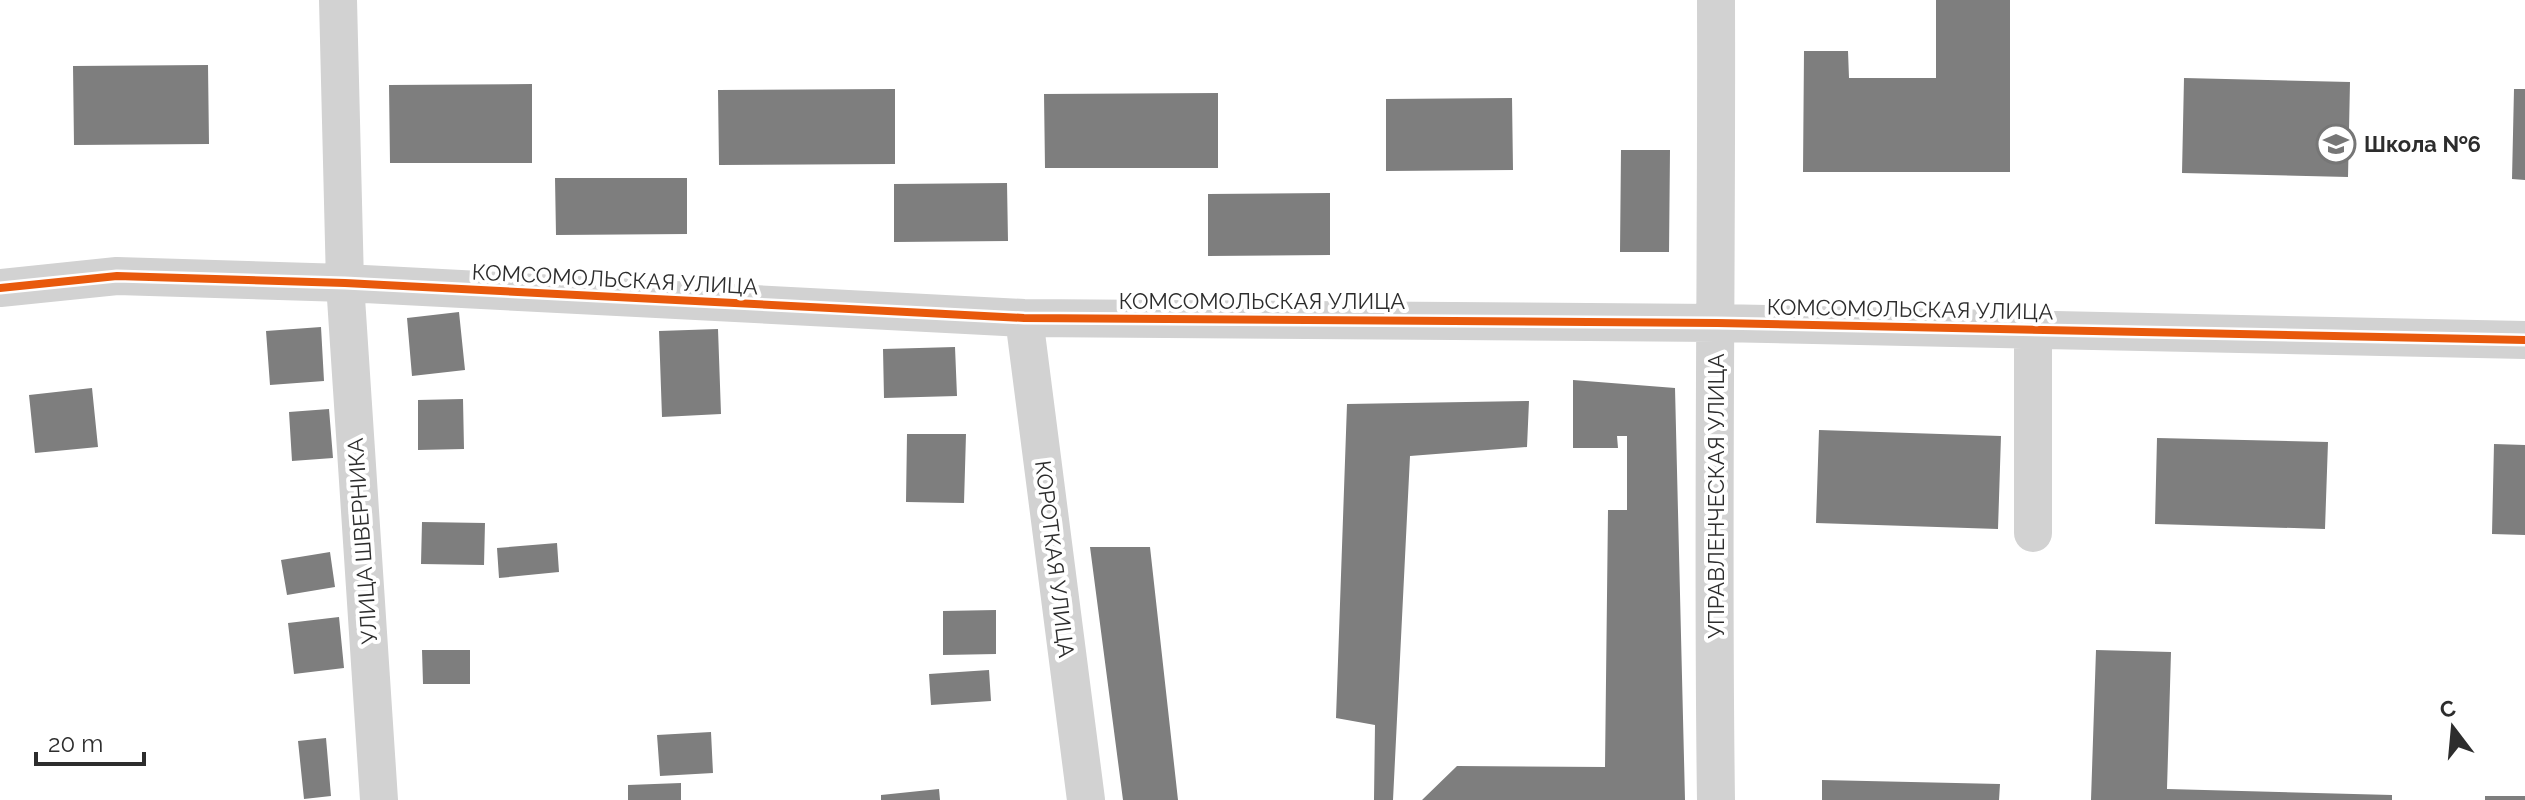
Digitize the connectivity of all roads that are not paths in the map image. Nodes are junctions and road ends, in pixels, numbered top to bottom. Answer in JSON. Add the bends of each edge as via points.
{"nodes":[{"id":1,"x":338,"y":0,"type":"edge"},
{"id":2,"x":1716,"y":0,"type":"edge"},
{"id":3,"x":345,"y":283,"type":"junction"},
{"id":4,"x":0,"y":288,"type":"edge"},
{"id":5,"x":1024,"y":318,"type":"junction"},
{"id":6,"x":1717,"y":323,"type":"junction"},
{"id":7,"x":2033,"y":330,"type":"junction"},
{"id":8,"x":2525,"y":340,"type":"edge"},
{"id":9,"x":2033,"y":533,"type":"dead end"},
{"id":10,"x":379,"y":800,"type":"edge"},
{"id":11,"x":1086,"y":800,"type":"edge"},
{"id":12,"x":1716,"y":800,"type":"edge"}],
"edges":[{"from":1,"to":3,"type":"street","name":"УЛИЦА ШВЕРНИКА"},
{"from":2,"to":6,"type":"street","name":"УПРАВЛЕНЧЕСКАЯ УЛИЦА"},
{"from":3,"to":4,"type":"street","name":"КОМСОМОЛЬСКАЯ УЛИЦА","via":[[117,276]]},
{"from":3,"to":5,"type":"street","name":"КОМСОМОЛЬСКАЯ УЛИЦА"},
{"from":3,"to":10,"type":"street","name":"УЛИЦА ШВЕРНИКА"},
{"from":5,"to":6,"type":"street","name":"КОМСОМОЛЬСКАЯ УЛИЦА"},
{"from":5,"to":11,"type":"street","name":"КОРОТКАЯ УЛИЦА"},
{"from":6,"to":7,"type":"street","name":"КОМСОМОЛЬСКАЯ УЛИЦА"},
{"from":6,"to":12,"type":"street","name":"УПРАВЛЕНЧЕСКАЯ УЛИЦА"},
{"from":7,"to":8,"type":"street","name":"КОМСОМОЛЬСКАЯ УЛИЦА"},
{"from":7,"to":9,"type":"street"}]}
